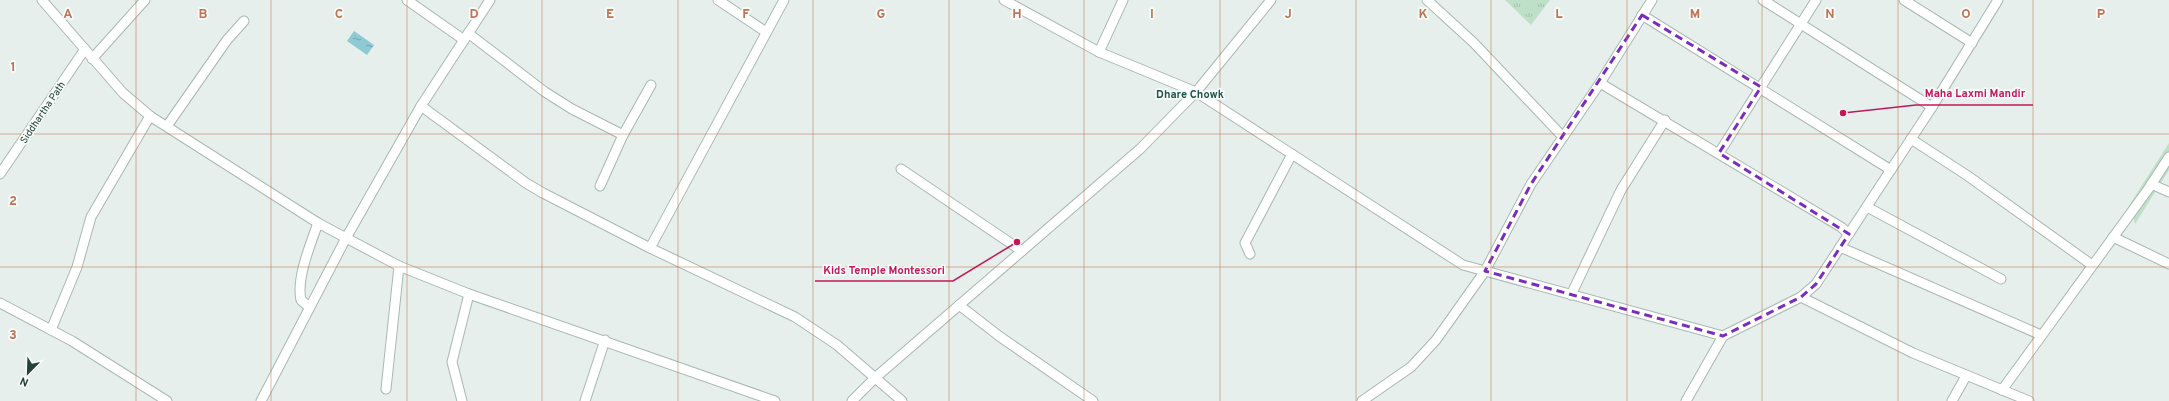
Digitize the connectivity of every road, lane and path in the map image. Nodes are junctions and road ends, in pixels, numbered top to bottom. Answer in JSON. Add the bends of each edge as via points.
{"nodes":[{"id":1,"x":42,"y":0,"type":"edge"},
{"id":2,"x":146,"y":0,"type":"edge"},
{"id":3,"x":407,"y":0,"type":"edge"},
{"id":4,"x":490,"y":0,"type":"edge"},
{"id":5,"x":718,"y":0,"type":"edge"},
{"id":6,"x":784,"y":0,"type":"edge"},
{"id":7,"x":1004,"y":0,"type":"edge"},
{"id":8,"x":1123,"y":0,"type":"edge"},
{"id":9,"x":1271,"y":0,"type":"edge"},
{"id":10,"x":1427,"y":0,"type":"edge"},
{"id":11,"x":1652,"y":0,"type":"edge"},
{"id":12,"x":1763,"y":0,"type":"edge"},
{"id":13,"x":1816,"y":0,"type":"edge"},
{"id":14,"x":1904,"y":0,"type":"edge"},
{"id":15,"x":1998,"y":0,"type":"edge"},
{"id":16,"x":1016,"y":3,"type":"edge"},
{"id":17,"x":1642,"y":15,"type":"junction"},
{"id":18,"x":244,"y":21,"type":"dead end"},
{"id":19,"x":1802,"y":23,"type":"junction"},
{"id":20,"x":766,"y":32,"type":"junction"},
{"id":21,"x":466,"y":36,"type":"junction"},
{"id":22,"x":1972,"y":43,"type":"junction"},
{"id":23,"x":85,"y":50,"type":"junction"},
{"id":24,"x":1099,"y":52,"type":"junction"},
{"id":25,"x":92,"y":59,"type":"junction"},
{"id":26,"x":1600,"y":83,"type":"junction"},
{"id":27,"x":651,"y":85,"type":"dead end"},
{"id":28,"x":1761,"y":87,"type":"junction"},
{"id":29,"x":1196,"y":92,"type":"junction"},
{"id":30,"x":421,"y":106,"type":"junction"},
{"id":31,"x":1932,"y":107,"type":"junction"},
{"id":32,"x":150,"y":116,"type":"junction"},
{"id":33,"x":1665,"y":120,"type":"junction"},
{"id":34,"x":167,"y":126,"type":"junction"},
{"id":35,"x":623,"y":135,"type":"junction"},
{"id":36,"x":1563,"y":137,"type":"junction"},
{"id":37,"x":1911,"y":139,"type":"junction"},
{"id":38,"x":1719,"y":153,"type":"junction"},
{"id":39,"x":1292,"y":154,"type":"junction"},
{"id":40,"x":2169,"y":157,"type":"edge"},
{"id":41,"x":901,"y":169,"type":"dead end"},
{"id":42,"x":1891,"y":170,"type":"junction"},
{"id":43,"x":0,"y":174,"type":"edge"},
{"id":44,"x":2151,"y":184,"type":"junction"},
{"id":45,"x":600,"y":186,"type":"dead end"},
{"id":46,"x":2169,"y":192,"type":"edge"},
{"id":47,"x":1867,"y":207,"type":"junction"},
{"id":48,"x":318,"y":223,"type":"junction"},
{"id":49,"x":1849,"y":234,"type":"junction"},
{"id":50,"x":2113,"y":237,"type":"junction"},
{"id":51,"x":346,"y":238,"type":"junction"},
{"id":52,"x":1840,"y":247,"type":"junction"},
{"id":53,"x":650,"y":248,"type":"junction"},
{"id":54,"x":1022,"y":251,"type":"junction"},
{"id":55,"x":1250,"y":254,"type":"dead end"},
{"id":56,"x":2169,"y":264,"type":"edge"},
{"id":57,"x":399,"y":266,"type":"junction"},
{"id":58,"x":2092,"y":266,"type":"junction"},
{"id":59,"x":1485,"y":271,"type":"junction"},
{"id":60,"x":2001,"y":280,"type":"dead end"},
{"id":61,"x":469,"y":294,"type":"junction"},
{"id":62,"x":1571,"y":295,"type":"junction"},
{"id":63,"x":1801,"y":297,"type":"junction"},
{"id":64,"x":0,"y":303,"type":"edge"},
{"id":65,"x":959,"y":305,"type":"junction"},
{"id":66,"x":309,"y":307,"type":"junction"},
{"id":67,"x":51,"y":330,"type":"junction"},
{"id":68,"x":2042,"y":335,"type":"junction"},
{"id":69,"x":1723,"y":336,"type":"junction"},
{"id":70,"x":605,"y":340,"type":"junction"},
{"id":71,"x":1966,"y":376,"type":"junction"},
{"id":72,"x":876,"y":377,"type":"junction"},
{"id":73,"x":386,"y":389,"type":"dead end"},
{"id":74,"x":2002,"y":390,"type":"junction"},
{"id":75,"x":167,"y":401,"type":"edge"},
{"id":76,"x":261,"y":401,"type":"edge"},
{"id":77,"x":462,"y":401,"type":"edge"},
{"id":78,"x":585,"y":401,"type":"edge"},
{"id":79,"x":775,"y":401,"type":"edge"},
{"id":80,"x":852,"y":401,"type":"edge"},
{"id":81,"x":902,"y":401,"type":"edge"},
{"id":82,"x":1093,"y":401,"type":"edge"},
{"id":83,"x":1362,"y":401,"type":"edge"},
{"id":84,"x":1686,"y":401,"type":"edge"},
{"id":85,"x":1952,"y":401,"type":"edge"},
{"id":86,"x":2029,"y":401,"type":"edge"}],
"edges":[{"from":1,"to":23,"type":"street"},
{"from":2,"to":25,"type":"street"},
{"from":3,"to":21,"type":"street"},
{"from":4,"to":21,"type":"street"},
{"from":5,"to":20,"type":"street"},
{"from":6,"to":20,"type":"street"},
{"from":7,"to":16,"type":"street"},
{"from":8,"to":24,"type":"street"},
{"from":9,"to":29,"type":"street"},
{"from":10,"to":36,"type":"street","via":[[1474,43]]},
{"from":11,"to":17,"type":"street"},
{"from":12,"to":19,"type":"street"},
{"from":13,"to":19,"type":"street"},
{"from":14,"to":22,"type":"street"},
{"from":15,"to":22,"type":"street"},
{"from":16,"to":24,"type":"street"},
{"from":17,"to":26,"type":"street"},
{"from":17,"to":28,"type":"street"},
{"from":18,"to":34,"type":"street","via":[[227,40]]},
{"from":19,"to":28,"type":"street"},
{"from":19,"to":31,"type":"street"},
{"from":20,"to":53,"type":"street"},
{"from":21,"to":30,"type":"street"},
{"from":21,"to":35,"type":"street","via":[[545,92]]},
{"from":22,"to":31,"type":"street"},
{"from":23,"to":25,"type":"street"},
{"from":23,"to":43,"type":"street","name":"Siddhartha Path"},
{"from":24,"to":29,"type":"street"},
{"from":25,"to":32,"type":"street","via":[[123,93]]},
{"from":26,"to":33,"type":"street"},
{"from":26,"to":36,"type":"street"},
{"from":27,"to":35,"type":"street"},
{"from":28,"to":38,"type":"street"},
{"from":28,"to":42,"type":"street"},
{"from":29,"to":39,"type":"street"},
{"from":29,"to":54,"type":"street","via":[[1140,149]]},
{"from":30,"to":51,"type":"street"},
{"from":30,"to":53,"type":"street","via":[[526,183]]},
{"from":31,"to":37,"type":"street"},
{"from":32,"to":34,"type":"street"},
{"from":32,"to":67,"type":"street","via":[[91,217],[77,267]]},
{"from":33,"to":38,"type":"street"},
{"from":33,"to":62,"type":"street","via":[[1621,190]]},
{"from":34,"to":48,"type":"street"},
{"from":35,"to":45,"type":"street"},
{"from":36,"to":59,"type":"street","via":[[1531,184]]},
{"from":37,"to":42,"type":"street"},
{"from":37,"to":58,"type":"street","via":[[1968,176]]},
{"from":38,"to":49,"type":"street"},
{"from":39,"to":55,"type":"street","via":[[1245,243]]},
{"from":39,"to":59,"type":"street","via":[[1463,265]]},
{"from":40,"to":44,"type":"street"},
{"from":41,"to":54,"type":"street"},
{"from":42,"to":47,"type":"street"},
{"from":44,"to":46,"type":"street"},
{"from":44,"to":50,"type":"street"},
{"from":47,"to":49,"type":"street"},
{"from":47,"to":60,"type":"street"},
{"from":48,"to":51,"type":"street"},
{"from":48,"to":66,"type":"street","via":[[300,285],[301,300]]},
{"from":49,"to":52,"type":"street"},
{"from":50,"to":56,"type":"street"},
{"from":50,"to":58,"type":"street"},
{"from":51,"to":57,"type":"street"},
{"from":51,"to":66,"type":"street"},
{"from":52,"to":63,"type":"street","via":[[1816,284]]},
{"from":52,"to":68,"type":"street"},
{"from":53,"to":72,"type":"street","via":[[795,316],[837,345]]},
{"from":54,"to":65,"type":"street"},
{"from":57,"to":61,"type":"street"},
{"from":57,"to":73,"type":"street"},
{"from":58,"to":68,"type":"street"},
{"from":59,"to":62,"type":"street"},
{"from":59,"to":83,"type":"street","via":[[1436,340],[1393,381]]},
{"from":61,"to":70,"type":"street"},
{"from":61,"to":77,"type":"street","via":[[452,362]]},
{"from":62,"to":69,"type":"street"},
{"from":63,"to":69,"type":"street"},
{"from":63,"to":71,"type":"street","via":[[1906,350]]},
{"from":64,"to":67,"type":"street"},
{"from":65,"to":72,"type":"street"},
{"from":65,"to":82,"type":"street","via":[[998,336]]},
{"from":66,"to":76,"type":"street"},
{"from":67,"to":75,"type":"street"},
{"from":68,"to":74,"type":"street"},
{"from":69,"to":84,"type":"street"},
{"from":70,"to":78,"type":"street"},
{"from":70,"to":79,"type":"street"},
{"from":71,"to":74,"type":"street"},
{"from":71,"to":85,"type":"street"},
{"from":72,"to":80,"type":"street"},
{"from":72,"to":81,"type":"street"},
{"from":74,"to":86,"type":"street"}]}
